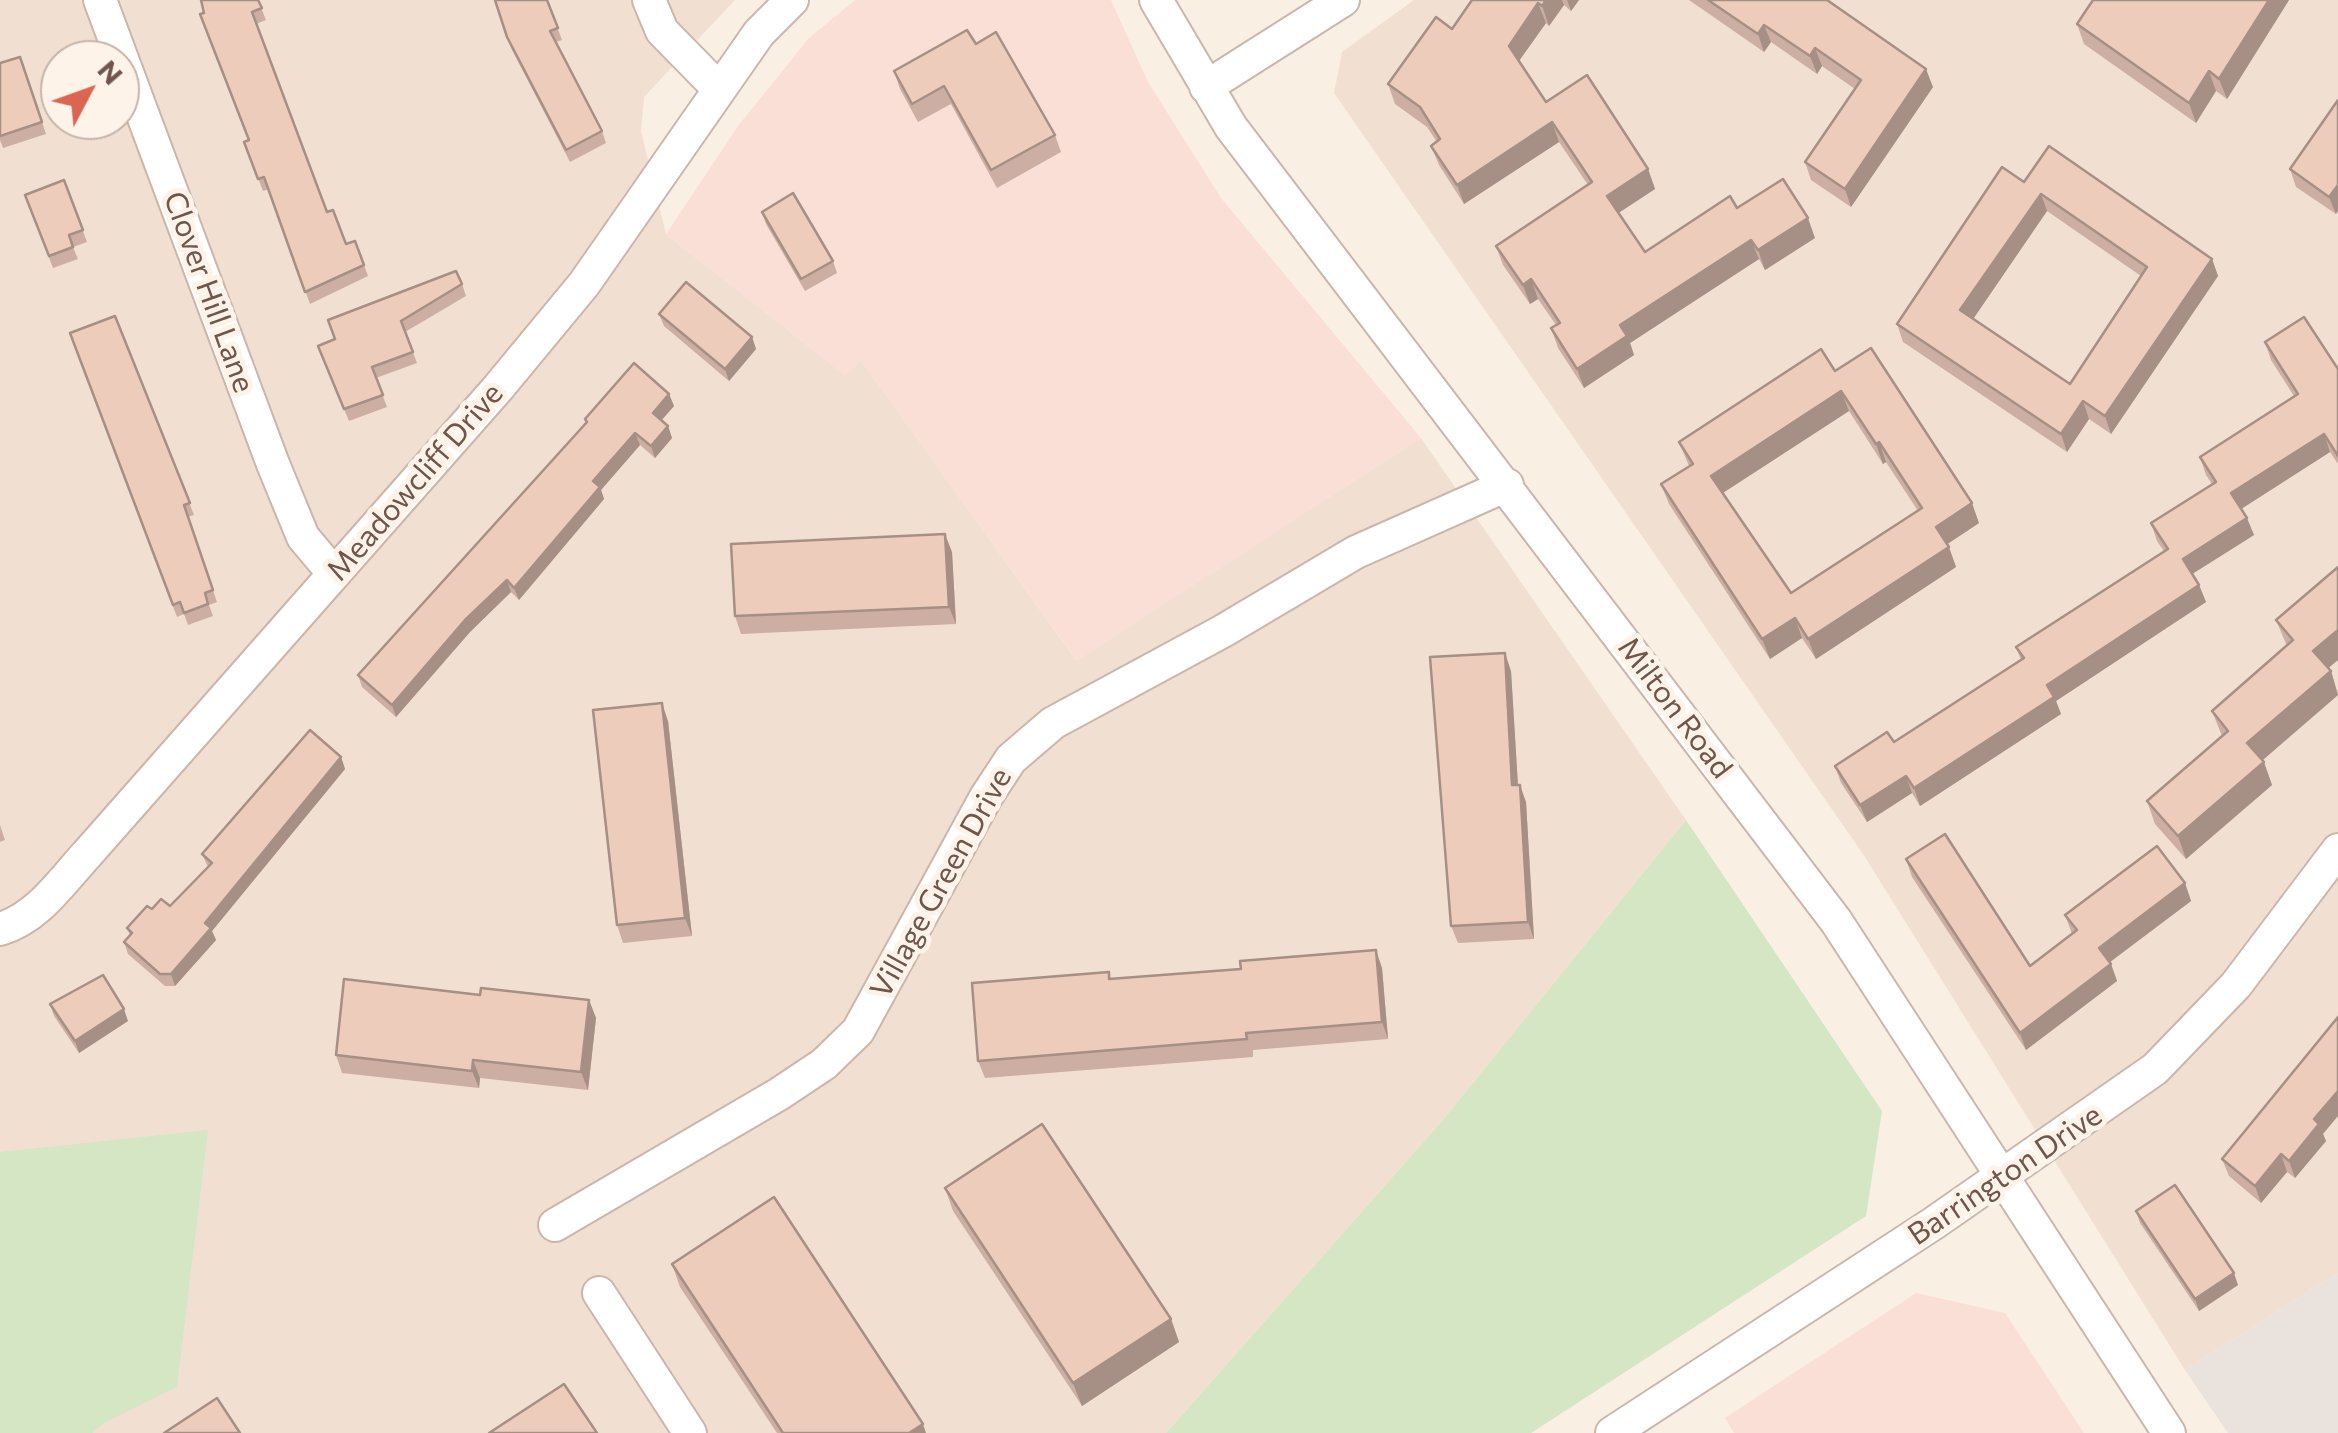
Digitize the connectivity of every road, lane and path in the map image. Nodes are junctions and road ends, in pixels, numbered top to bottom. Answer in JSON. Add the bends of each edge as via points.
{"nodes":[{"id":1,"x":100,"y":0,"type":"edge"},
{"id":2,"x":649,"y":0,"type":"edge"},
{"id":3,"x":792,"y":0,"type":"edge"},
{"id":4,"x":1156,"y":0,"type":"edge"},
{"id":5,"x":1343,"y":0,"type":"edge"},
{"id":6,"x":1206,"y":87,"type":"junction"},
{"id":7,"x":718,"y":88,"type":"junction"},
{"id":8,"x":1507,"y":485,"type":"junction"},
{"id":9,"x":334,"y":574,"type":"junction"},
{"id":10,"x":2338,"y":850,"type":"edge"},
{"id":11,"x":0,"y":929,"type":"edge"},
{"id":12,"x":2002,"y":1177,"type":"junction"},
{"id":13,"x":555,"y":1226,"type":"dead end"},
{"id":14,"x":599,"y":1293,"type":"dead end"},
{"id":15,"x":690,"y":1433,"type":"edge"},
{"id":16,"x":1612,"y":1433,"type":"edge"},
{"id":17,"x":2169,"y":1433,"type":"edge"}],
"edges":[{"from":1,"to":9,"type":"street","name":"Clover Hill Lane","via":[[273,464],[303,537]]},
{"from":2,"to":7,"type":"street","via":[[662,30]]},
{"from":3,"to":7,"type":"street","name":"Meadowcliff Drive"},
{"from":4,"to":6,"type":"street","name":"Milton Road"},
{"from":5,"to":6,"type":"street"},
{"from":6,"to":8,"type":"street","name":"Milton Road"},
{"from":7,"to":9,"type":"street","name":"Meadowcliff Drive","via":[[584,284]]},
{"from":8,"to":12,"type":"street","name":"Milton Road","via":[[1836,921]]},
{"from":8,"to":13,"type":"street","name":"Village Green Drive","via":[[1356,552],[1053,723],[1011,759],[986,796],[858,1031],[779,1094]]},
{"from":9,"to":11,"type":"street","name":"Meadowcliff Drive","via":[[34,911]]},
{"from":10,"to":12,"type":"street","name":"Barrington Drive","via":[[2263,952],[2188,1037],[2112,1103]]},
{"from":12,"to":16,"type":"street","name":"Barrington Drive"},
{"from":12,"to":17,"type":"street","name":"Milton Road"},
{"from":14,"to":15,"type":"street"}]}
